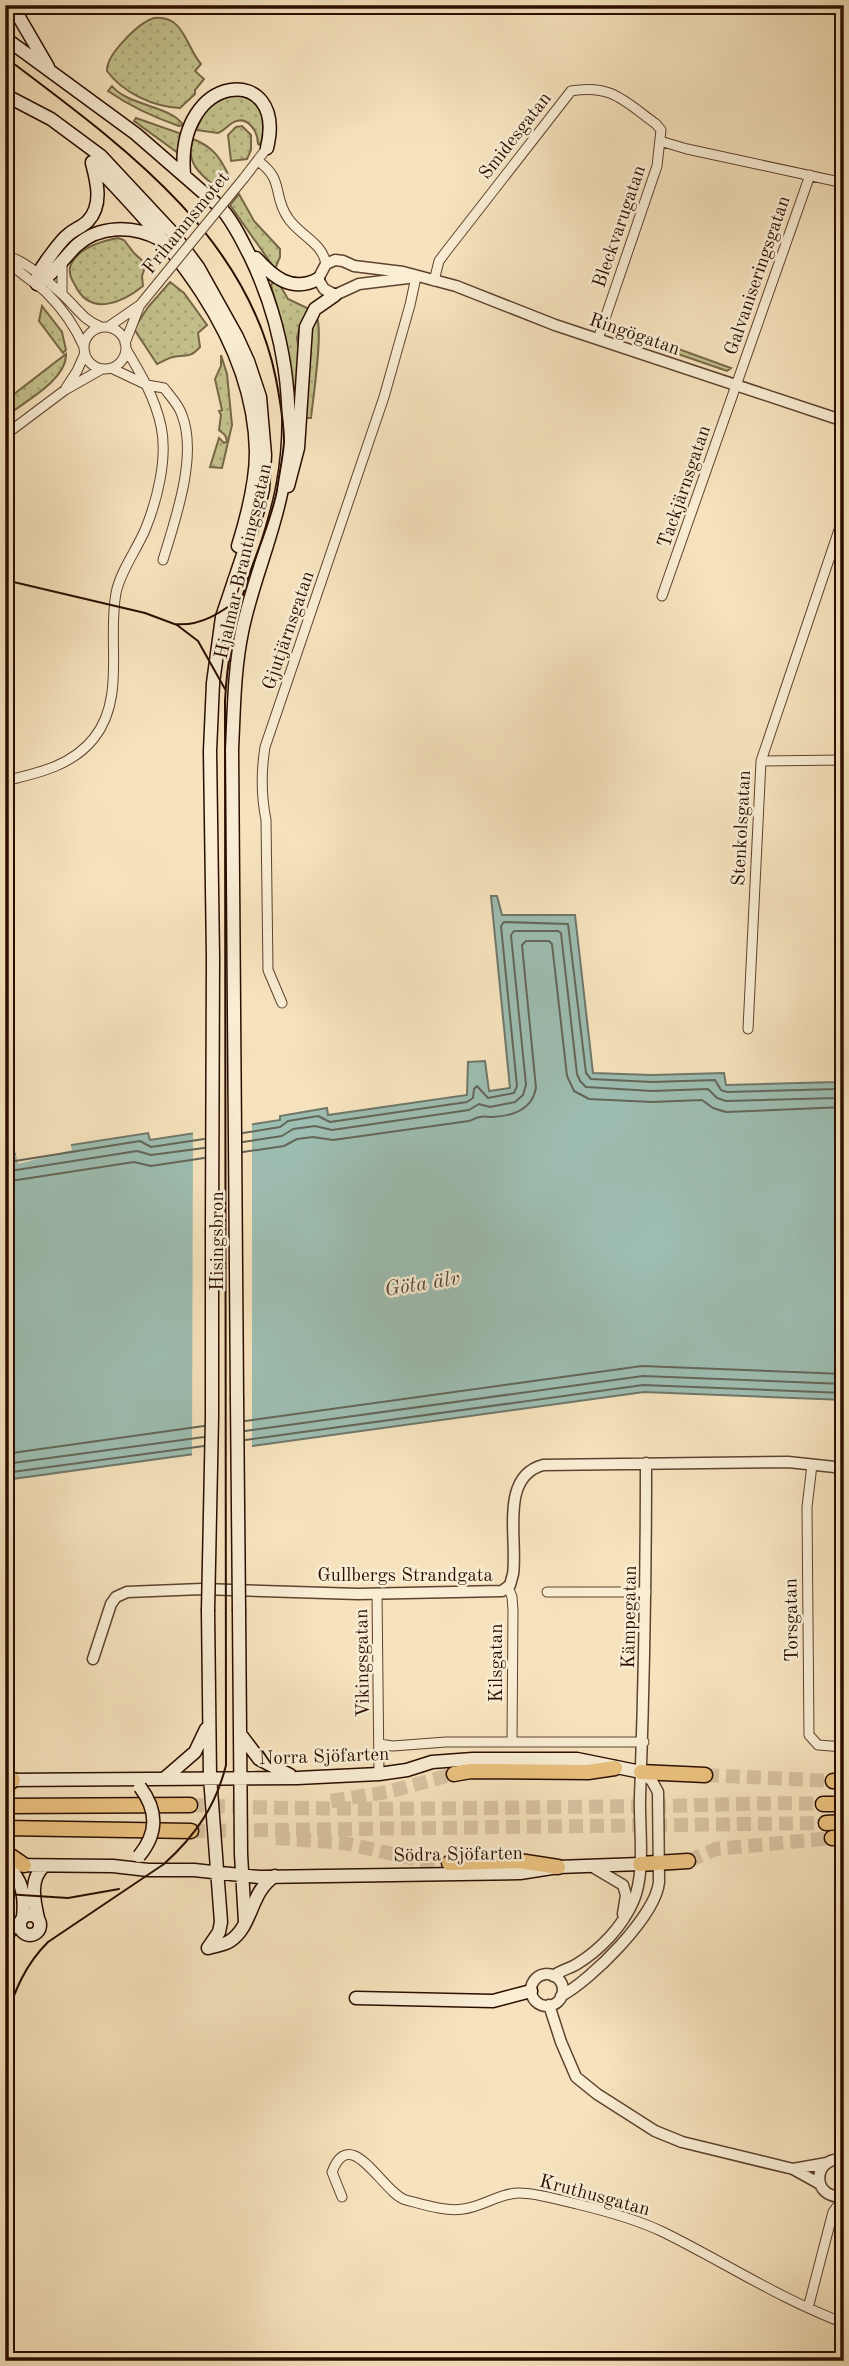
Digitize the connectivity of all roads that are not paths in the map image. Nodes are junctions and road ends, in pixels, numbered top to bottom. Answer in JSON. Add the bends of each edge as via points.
{"nodes":[{"id":1,"x":11,"y":5,"type":"edge"},
{"id":2,"x":5,"y":17,"type":"edge"},
{"id":3,"x":5,"y":38,"type":"edge"},
{"id":4,"x":49,"y":71,"type":"junction"},
{"id":5,"x":5,"y":95,"type":"edge"},
{"id":6,"x":656,"y":124,"type":"joint"},
{"id":7,"x":78,"y":138,"type":"junction"},
{"id":8,"x":660,"y":141,"type":"junction"},
{"id":9,"x":267,"y":148,"type":"joint"},
{"id":10,"x":258,"y":161,"type":"junction"},
{"id":11,"x":92,"y":162,"type":"junction"},
{"id":12,"x":184,"y":174,"type":"junction"},
{"id":13,"x":810,"y":175,"type":"junction"},
{"id":14,"x":844,"y":183,"type":"edge"},
{"id":15,"x":165,"y":243,"type":"junction"},
{"id":16,"x":244,"y":243,"type":"junction"},
{"id":17,"x":62,"y":262,"type":"junction"},
{"id":18,"x":326,"y":264,"type":"junction"},
{"id":19,"x":416,"y":277,"type":"junction"},
{"id":20,"x":39,"y":279,"type":"junction"},
{"id":21,"x":318,"y":279,"type":"junction"},
{"id":22,"x":434,"y":281,"type":"junction"},
{"id":23,"x":62,"y":294,"type":"junction"},
{"id":24,"x":335,"y":295,"type":"junction"},
{"id":25,"x":140,"y":306,"type":"junction"},
{"id":26,"x":104,"y":327,"type":"junction"},
{"id":27,"x":598,"y":339,"type":"junction"},
{"id":28,"x":126,"y":346,"type":"junction"},
{"id":29,"x":84,"y":349,"type":"junction"},
{"id":30,"x":107,"y":368,"type":"junction"},
{"id":31,"x":147,"y":385,"type":"junction"},
{"id":32,"x":736,"y":387,"type":"junction"},
{"id":33,"x":65,"y":390,"type":"junction"},
{"id":34,"x":844,"y":421,"type":"edge"},
{"id":35,"x":5,"y":435,"type":"edge"},
{"id":36,"x":278,"y":508,"type":"junction"},
{"id":37,"x":844,"y":515,"type":"edge"},
{"id":38,"x":163,"y":561,"type":"dead end"},
{"id":39,"x":662,"y":596,"type":"dead end"},
{"id":40,"x":228,"y":597,"type":"junction"},
{"id":41,"x":232,"y":749,"type":"joint"},
{"id":42,"x":211,"y":751,"type":"joint"},
{"id":43,"x":844,"y":760,"type":"edge"},
{"id":44,"x":761,"y":761,"type":"junction"},
{"id":45,"x":5,"y":782,"type":"edge"},
{"id":46,"x":282,"y":1003,"type":"dead end"},
{"id":47,"x":748,"y":1029,"type":"dead end"},
{"id":48,"x":646,"y":1463,"type":"junction"},
{"id":49,"x":812,"y":1465,"type":"junction"},
{"id":50,"x":844,"y":1468,"type":"edge"},
{"id":51,"x":508,"y":1587,"type":"junction"},
{"id":52,"x":547,"y":1592,"type":"dead end"},
{"id":53,"x":646,"y":1592,"type":"junction"},
{"id":54,"x":377,"y":1594,"type":"junction"},
{"id":55,"x":93,"y":1659,"type":"dead end"},
{"id":56,"x":209,"y":1722,"type":"junction"},
{"id":57,"x":240,"y":1733,"type":"junction"},
{"id":58,"x":512,"y":1741,"type":"junction"},
{"id":59,"x":643,"y":1742,"type":"junction"},
{"id":60,"x":379,"y":1744,"type":"junction"},
{"id":61,"x":844,"y":1747,"type":"edge"},
{"id":62,"x":615,"y":1768,"type":"junction"},
{"id":63,"x":641,"y":1772,"type":"junction"},
{"id":64,"x":379,"y":1774,"type":"junction"},
{"id":65,"x":454,"y":1774,"type":"tunnel mouth"},
{"id":66,"x":705,"y":1775,"type":"tunnel mouth"},
{"id":67,"x":210,"y":1777,"type":"junction"},
{"id":68,"x":240,"y":1777,"type":"junction"},
{"id":69,"x":165,"y":1778,"type":"junction"},
{"id":70,"x":297,"y":1778,"type":"junction"},
{"id":71,"x":127,"y":1780,"type":"junction"},
{"id":72,"x":8,"y":1782,"type":"edge"},
{"id":73,"x":823,"y":1804,"type":"tunnel mouth"},
{"id":74,"x":844,"y":1804,"type":"edge"},
{"id":75,"x":190,"y":1805,"type":"tunnel mouth"},
{"id":76,"x":5,"y":1806,"type":"edge"},
{"id":77,"x":844,"y":1822,"type":"edge"},
{"id":78,"x":826,"y":1823,"type":"tunnel mouth"},
{"id":79,"x":5,"y":1828,"type":"edge"},
{"id":80,"x":191,"y":1831,"type":"tunnel mouth"},
{"id":81,"x":5,"y":1852,"type":"edge"},
{"id":82,"x":688,"y":1861,"type":"tunnel mouth"},
{"id":83,"x":449,"y":1863,"type":"tunnel mouth"},
{"id":84,"x":659,"y":1863,"type":"junction"},
{"id":85,"x":640,"y":1864,"type":"junction"},
{"id":86,"x":23,"y":1865,"type":"junction"},
{"id":87,"x":5,"y":1866,"type":"edge"},
{"id":88,"x":44,"y":1866,"type":"junction"},
{"id":89,"x":113,"y":1866,"type":"junction"},
{"id":90,"x":592,"y":1866,"type":"junction"},
{"id":91,"x":558,"y":1867,"type":"junction"},
{"id":92,"x":216,"y":1872,"type":"junction"},
{"id":93,"x":242,"y":1876,"type":"junction"},
{"id":94,"x":276,"y":1876,"type":"junction"},
{"id":95,"x":38,"y":1918,"type":"junction"},
{"id":96,"x":622,"y":1919,"type":"junction"},
{"id":97,"x":21,"y":1920,"type":"junction"},
{"id":98,"x":242,"y":1927,"type":"junction"},
{"id":99,"x":5,"y":1940,"type":"edge"},
{"id":100,"x":553,"y":1976,"type":"junction"},
{"id":101,"x":531,"y":1991,"type":"junction"},
{"id":102,"x":561,"y":1996,"type":"junction"},
{"id":103,"x":356,"y":1998,"type":"dead end"},
{"id":104,"x":549,"y":2005,"type":"junction"},
{"id":105,"x":844,"y":2160,"type":"edge"},
{"id":106,"x":827,"y":2163,"type":"junction"},
{"id":107,"x":793,"y":2169,"type":"junction"},
{"id":108,"x":823,"y":2188,"type":"junction"},
{"id":109,"x":844,"y":2196,"type":"edge"},
{"id":110,"x":342,"y":2197,"type":"dead end"},
{"id":111,"x":833,"y":2212,"type":"junction"},
{"id":112,"x":808,"y":2308,"type":"junction"},
{"id":113,"x":844,"y":2323,"type":"edge"}],
"edges":[{"from":1,"to":2,"type":"main road"},
{"from":1,"to":4,"type":"main road"},
{"from":3,"to":4,"type":"main road","name":"Hjalmar Brantingsgatan"},
{"from":4,"to":12,"type":"main road","name":"Hjalmar Brantingsgatan"},
{"from":5,"to":7,"type":"main road","name":"Hjalmar Brantingsgatan"},
{"from":6,"to":8,"type":"street","name":"Bleckvarugatan"},
{"from":6,"to":22,"type":"street","name":"Smidesgatan","via":[[606,90],[571,91],[439,261]]},
{"from":7,"to":11,"type":"main road"},
{"from":7,"to":40,"type":"main road","name":"Hjalmar Brantingsgatan","via":[[111,165],[174,235],[215,296],[255,379],[264,427],[264,480]]},
{"from":8,"to":13,"type":"street"},
{"from":8,"to":27,"type":"street","name":"Bleckvarugatan","via":[[657,166]]},
{"from":9,"to":10,"type":"street","name":"Frihamnsmotet"},
{"from":9,"to":12,"type":"main road","via":[[270,116],[261,100],[243,90],[222,91],[205,103],[187,134]]},
{"from":10,"to":18,"type":"street","via":[[273,174],[288,218],[323,253]]},
{"from":10,"to":25,"type":"street","name":"Frihamnsmotet","bridge":true},
{"from":11,"to":15,"type":"main road"},
{"from":11,"to":20,"type":"main road","via":[[98,188],[94,211],[63,239]]},
{"from":12,"to":16,"type":"main road","name":"Hjalmar Brantingsgatan","via":[[229,217]]},
{"from":13,"to":14,"type":"street"},
{"from":13,"to":32,"type":"street","name":"Galvaniseringsgatan"},
{"from":15,"to":17,"type":"main road","via":[[142,231],[106,231],[82,241]]},
{"from":15,"to":40,"type":"main road","via":[[224,331],[246,385],[251,412],[256,453],[252,490],[229,572]]},
{"from":16,"to":21,"type":"main road","via":[[283,281],[303,285]]},
{"from":16,"to":36,"type":"main road","name":"Hjalmar Brantingsgatan","via":[[272,309],[286,384],[287,435]]},
{"from":17,"to":20,"type":"main road"},
{"from":17,"to":23,"type":"street"},
{"from":18,"to":19,"type":"street","name":"Ringögatan","via":[[343,261],[354,267]]},
{"from":18,"to":21,"type":"street"},
{"from":19,"to":22,"type":"street","name":"Ringögatan"},
{"from":19,"to":24,"type":"street","name":"Ringögatan","via":[[359,284]]},
{"from":19,"to":46,"type":"street","name":"Gjutjärnsgatan","via":[[384,397],[265,747],[261,769],[268,970]]},
{"from":20,"to":23,"type":"street"},
{"from":20,"to":29,"type":"street"},
{"from":21,"to":24,"type":"street"},
{"from":22,"to":27,"type":"street","name":"Ringögatan"},
{"from":23,"to":26,"type":"street","via":[[84,320]]},
{"from":24,"to":36,"type":"main road","via":[[315,309],[306,327],[299,448]]},
{"from":25,"to":26,"type":"street","name":"Frihamnsmotet"},
{"from":25,"to":28,"type":"street","name":"Frihamnsmotet"},
{"from":26,"to":28,"type":"street","via":[[119,332]]},
{"from":26,"to":29,"type":"street","via":[[89,334]]},
{"from":27,"to":32,"type":"street","name":"Ringögatan"},
{"from":28,"to":30,"type":"street","via":[[122,361]]},
{"from":28,"to":31,"type":"street"},
{"from":29,"to":30,"type":"street","via":[[91,363]]},
{"from":29,"to":33,"type":"street"},
{"from":30,"to":31,"type":"street"},
{"from":30,"to":33,"type":"street"},
{"from":31,"to":38,"type":"street","via":[[164,388],[174,401],[183,415],[187,439],[185,484]]},
{"from":31,"to":45,"type":"street","via":[[162,429],[162,459],[145,529],[116,591],[109,711],[94,738],[70,761]]},
{"from":32,"to":34,"type":"street","name":"Ringögatan"},
{"from":32,"to":39,"type":"street","name":"Tackjärnsgatan"},
{"from":33,"to":35,"type":"street"},
{"from":36,"to":41,"type":"main road","name":"Hjalmar Brantingsgatan","via":[[242,632]]},
{"from":37,"to":44,"type":"street","name":"Stenkolsgatan"},
{"from":40,"to":42,"type":"main road","name":"Hjalmar Brantingsgatan","via":[[216,651]]},
{"from":41,"to":57,"type":"main road","name":"Hisingsbron","bridge":true},
{"from":42,"to":56,"type":"main road","name":"Hisingsbron","bridge":true},
{"from":43,"to":44,"type":"street"},
{"from":44,"to":47,"type":"street","name":"Stenkolsgatan"},
{"from":48,"to":49,"type":"street","name":"Gullbergs Strandgata"},
{"from":48,"to":51,"type":"street","name":"Gullbergs Strandgata","via":[[543,1465],[523,1476],[514,1500],[515,1564]]},
{"from":48,"to":53,"type":"street","name":"Kämpegatan"},
{"from":49,"to":50,"type":"street","name":"Gullbergs Strandgata"},
{"from":49,"to":61,"type":"street","name":"Torsgatan","via":[[807,1507],[809,1735],[818,1745]]},
{"from":51,"to":54,"type":"street","name":"Gullbergs Strandgata","via":[[497,1593]]},
{"from":51,"to":58,"type":"street","name":"Kilsgatan","via":[[513,1610]]},
{"from":52,"to":53,"type":"street"},
{"from":53,"to":59,"type":"street","name":"Kämpegatan"},
{"from":54,"to":55,"type":"street","name":"Gullbergs Strandgata","via":[[128,1592],[116,1597],[108,1611]]},
{"from":54,"to":60,"type":"street","name":"Vikingsgatan"},
{"from":56,"to":67,"type":"main road","name":"Hisingsbron"},
{"from":56,"to":69,"type":"main road","name":"Hisingsbron","via":[[195,1752]]},
{"from":57,"to":68,"type":"main road","name":"Hisingsbron"},
{"from":57,"to":70,"type":"main road","via":[[259,1759]]},
{"from":58,"to":59,"type":"street"},
{"from":58,"to":60,"type":"street"},
{"from":59,"to":63,"type":"street","name":"Kämpegatan"},
{"from":60,"to":64,"type":"street","name":"Vikingsgatan"},
{"from":62,"to":63,"type":"main road","name":"Norra Sjöfarten"},
{"from":62,"to":64,"type":"main road","name":"Norra Sjöfarten","via":[[577,1759],[473,1759]]},
{"from":62,"to":65,"type":"highway"},
{"from":63,"to":66,"type":"highway"},
{"from":63,"to":84,"type":"street","via":[[658,1792]]},
{"from":63,"to":85,"type":"street","name":"Kämpegatan"},
{"from":64,"to":70,"type":"main road","name":"Norra Sjöfarten"},
{"from":67,"to":68,"type":"main road","name":"Norra Sjöfarten"},
{"from":67,"to":69,"type":"main road","name":"Norra Sjöfarten"},
{"from":67,"to":92,"type":"main road","name":"Hisingsbron"},
{"from":68,"to":70,"type":"main road","name":"Norra Sjöfarten"},
{"from":68,"to":93,"type":"main road","name":"Hisingsbron"},
{"from":69,"to":71,"type":"main road","name":"Norra Sjöfarten"},
{"from":71,"to":72,"type":"main road","name":"Norra Sjöfarten"},
{"from":71,"to":89,"type":"main road","name":"Södra Sjöfarten","bridge":true,"via":[[140,1787],[153,1812],[153,1827],[139,1856]]},
{"from":73,"to":74,"type":"highway"},
{"from":75,"to":76,"type":"highway"},
{"from":77,"to":78,"type":"highway"},
{"from":79,"to":80,"type":"highway"},
{"from":81,"to":86,"type":"highway"},
{"from":82,"to":84,"type":"highway"},
{"from":83,"to":91,"type":"highway","via":[[519,1861]]},
{"from":84,"to":85,"type":"highway"},
{"from":84,"to":102,"type":"street","via":[[657,1895],[642,1919],[583,1982]]},
{"from":85,"to":90,"type":"main road","name":"Södra Sjöfarten"},
{"from":85,"to":96,"type":"street","name":"Kämpegatan","via":[[636,1894]]},
{"from":86,"to":87,"type":"main road","name":"Södra Sjöfarten"},
{"from":86,"to":88,"type":"main road","name":"Södra Sjöfarten"},
{"from":87,"to":97,"type":"main road","via":[[23,1893]]},
{"from":88,"to":89,"type":"main road","name":"Södra Sjöfarten"},
{"from":88,"to":95,"type":"main road","via":[[34,1881]]},
{"from":89,"to":92,"type":"main road","name":"Södra Sjöfarten"},
{"from":90,"to":91,"type":"main road","name":"Södra Sjöfarten"},
{"from":90,"to":96,"type":"street","via":[[623,1885]]},
{"from":91,"to":94,"type":"main road","name":"Södra Sjöfarten","via":[[520,1873]]},
{"from":92,"to":93,"type":"main road","name":"Södra Sjöfarten"},
{"from":92,"to":98,"type":"main road","name":"Hisingsbron","via":[[221,1922],[208,1948],[227,1943]]},
{"from":93,"to":94,"type":"main road","name":"Södra Sjöfarten"},
{"from":93,"to":98,"type":"main road","name":"Hisingsbron"},
{"from":94,"to":98,"type":"main road","via":[[259,1891]]},
{"from":95,"to":97,"type":"main road","via":[[33,1914]]},
{"from":95,"to":97,"type":"main road","via":[[40,1928],[32,1935],[23,1932]]},
{"from":96,"to":100,"type":"street","name":"Kämpegatan","via":[[595,1952]]},
{"from":97,"to":99,"type":"main road"},
{"from":100,"to":101,"type":"street","via":[[539,1976]]},
{"from":100,"to":102,"type":"street","via":[[561,1983]]},
{"from":101,"to":103,"type":"main road","via":[[494,2001]]},
{"from":101,"to":104,"type":"street","via":[[537,2002]]},
{"from":102,"to":104,"type":"street"},
{"from":104,"to":107,"type":"street","via":[[576,2077],[597,2094],[655,2131],[682,2142]]},
{"from":105,"to":106,"type":"street"},
{"from":106,"to":107,"type":"street"},
{"from":106,"to":108,"type":"street","via":[[820,2172]]},
{"from":107,"to":108,"type":"street"},
{"from":108,"to":109,"type":"street","via":[[835,2197]]},
{"from":108,"to":111,"type":"street"},
{"from":109,"to":111,"type":"street"},
{"from":110,"to":112,"type":"street","name":"Kruthusgatan","via":[[332,2172],[341,2157],[351,2155],[362,2158],[402,2199],[465,2209],[519,2193],[576,2204],[663,2232]]},
{"from":111,"to":112,"type":"street"},
{"from":112,"to":113,"type":"street","name":"Kruthusgatan"}]}
